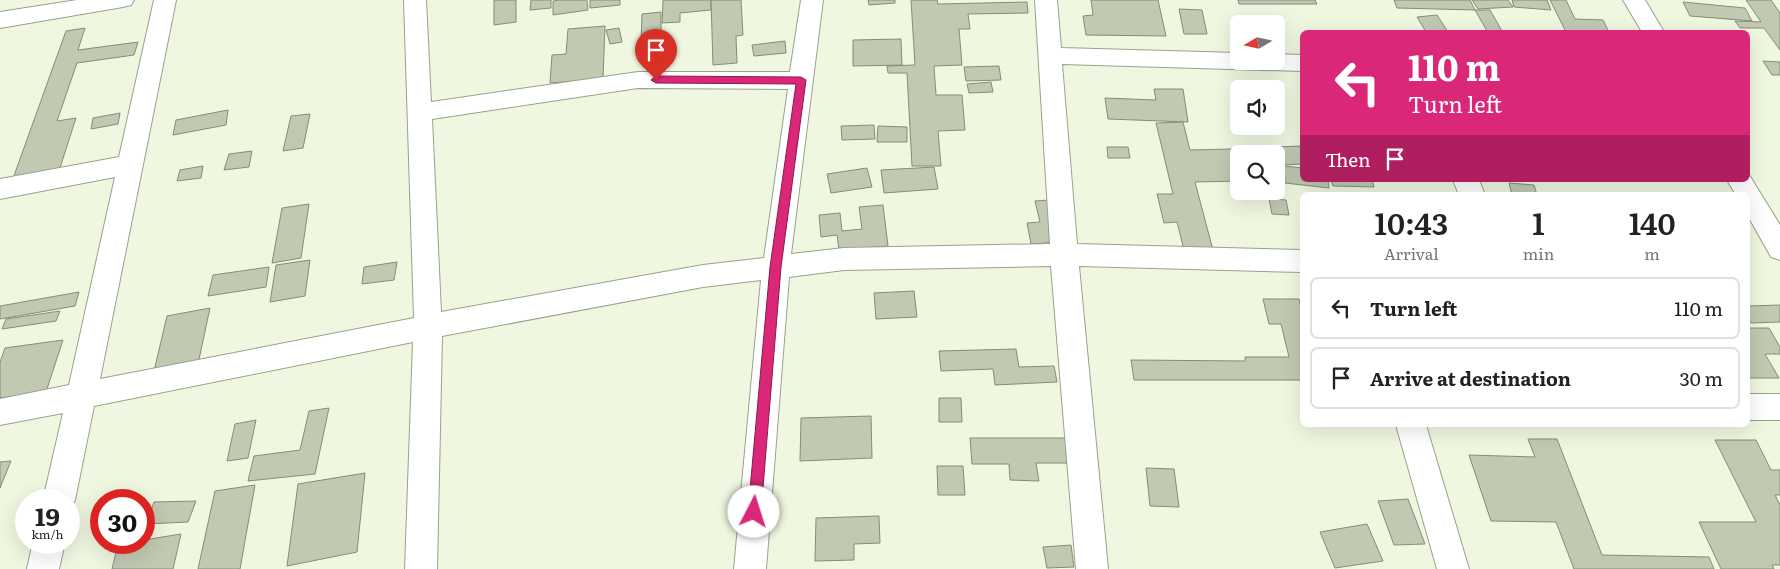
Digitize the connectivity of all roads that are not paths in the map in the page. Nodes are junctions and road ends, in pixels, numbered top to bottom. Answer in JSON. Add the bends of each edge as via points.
{"nodes":[{"id":1,"x":123,"y":0,"type":"edge"},
{"id":2,"x":165,"y":0,"type":"edge"},
{"id":3,"x":415,"y":0,"type":"edge"},
{"id":4,"x":812,"y":0,"type":"edge"},
{"id":5,"x":1046,"y":0,"type":"edge"},
{"id":6,"x":1634,"y":0,"type":"edge"},
{"id":7,"x":0,"y":20,"type":"edge"},
{"id":8,"x":1652,"y":30,"type":"edge"},
{"id":9,"x":1050,"y":56,"type":"junction"},
{"id":10,"x":1230,"y":61,"type":"edge"},
{"id":11,"x":1285,"y":62,"type":"edge"},
{"id":12,"x":1300,"y":63,"type":"edge"},
{"id":13,"x":801,"y":80,"type":"junction"},
{"id":14,"x":420,"y":112,"type":"junction"},
{"id":15,"x":130,"y":165,"type":"junction"},
{"id":16,"x":0,"y":189,"type":"edge"},
{"id":17,"x":1750,"y":197,"type":"edge"},
{"id":18,"x":1780,"y":249,"type":"edge"},
{"id":19,"x":1064,"y":255,"type":"junction"},
{"id":20,"x":1300,"y":261,"type":"edge"},
{"id":21,"x":776,"y":267,"type":"junction"},
{"id":22,"x":428,"y":327,"type":"junction"},
{"id":23,"x":82,"y":395,"type":"junction"},
{"id":24,"x":1750,"y":407,"type":"edge"},
{"id":25,"x":1780,"y":407,"type":"edge"},
{"id":26,"x":0,"y":412,"type":"edge"},
{"id":27,"x":1412,"y":427,"type":"edge"},
{"id":28,"x":61,"y":489,"type":"edge"},
{"id":29,"x":46,"y":554,"type":"edge"},
{"id":30,"x":43,"y":569,"type":"edge"},
{"id":31,"x":421,"y":569,"type":"edge"},
{"id":32,"x":750,"y":569,"type":"edge"},
{"id":33,"x":1092,"y":569,"type":"edge"},
{"id":34,"x":1453,"y":569,"type":"edge"}],
"edges":[{"from":1,"to":7,"type":"street"},
{"from":2,"to":15,"type":"street"},
{"from":3,"to":14,"type":"street"},
{"from":4,"to":13,"type":"street"},
{"from":5,"to":9,"type":"street"},
{"from":6,"to":8,"type":"street"},
{"from":9,"to":10,"type":"street"},
{"from":9,"to":19,"type":"street"},
{"from":11,"to":12,"type":"street"},
{"from":13,"to":14,"type":"street","via":[[638,80]]},
{"from":13,"to":21,"type":"street"},
{"from":14,"to":22,"type":"street"},
{"from":15,"to":16,"type":"street"},
{"from":15,"to":23,"type":"street"},
{"from":17,"to":18,"type":"street"},
{"from":19,"to":20,"type":"street"},
{"from":19,"to":21,"type":"street","via":[[844,259]]},
{"from":19,"to":33,"type":"street"},
{"from":21,"to":22,"type":"street","via":[[703,276]]},
{"from":21,"to":32,"type":"street"},
{"from":22,"to":23,"type":"street"},
{"from":22,"to":31,"type":"street"},
{"from":23,"to":26,"type":"street"},
{"from":23,"to":28,"type":"street"},
{"from":24,"to":25,"type":"street"},
{"from":27,"to":34,"type":"street"},
{"from":29,"to":30,"type":"street"}]}
